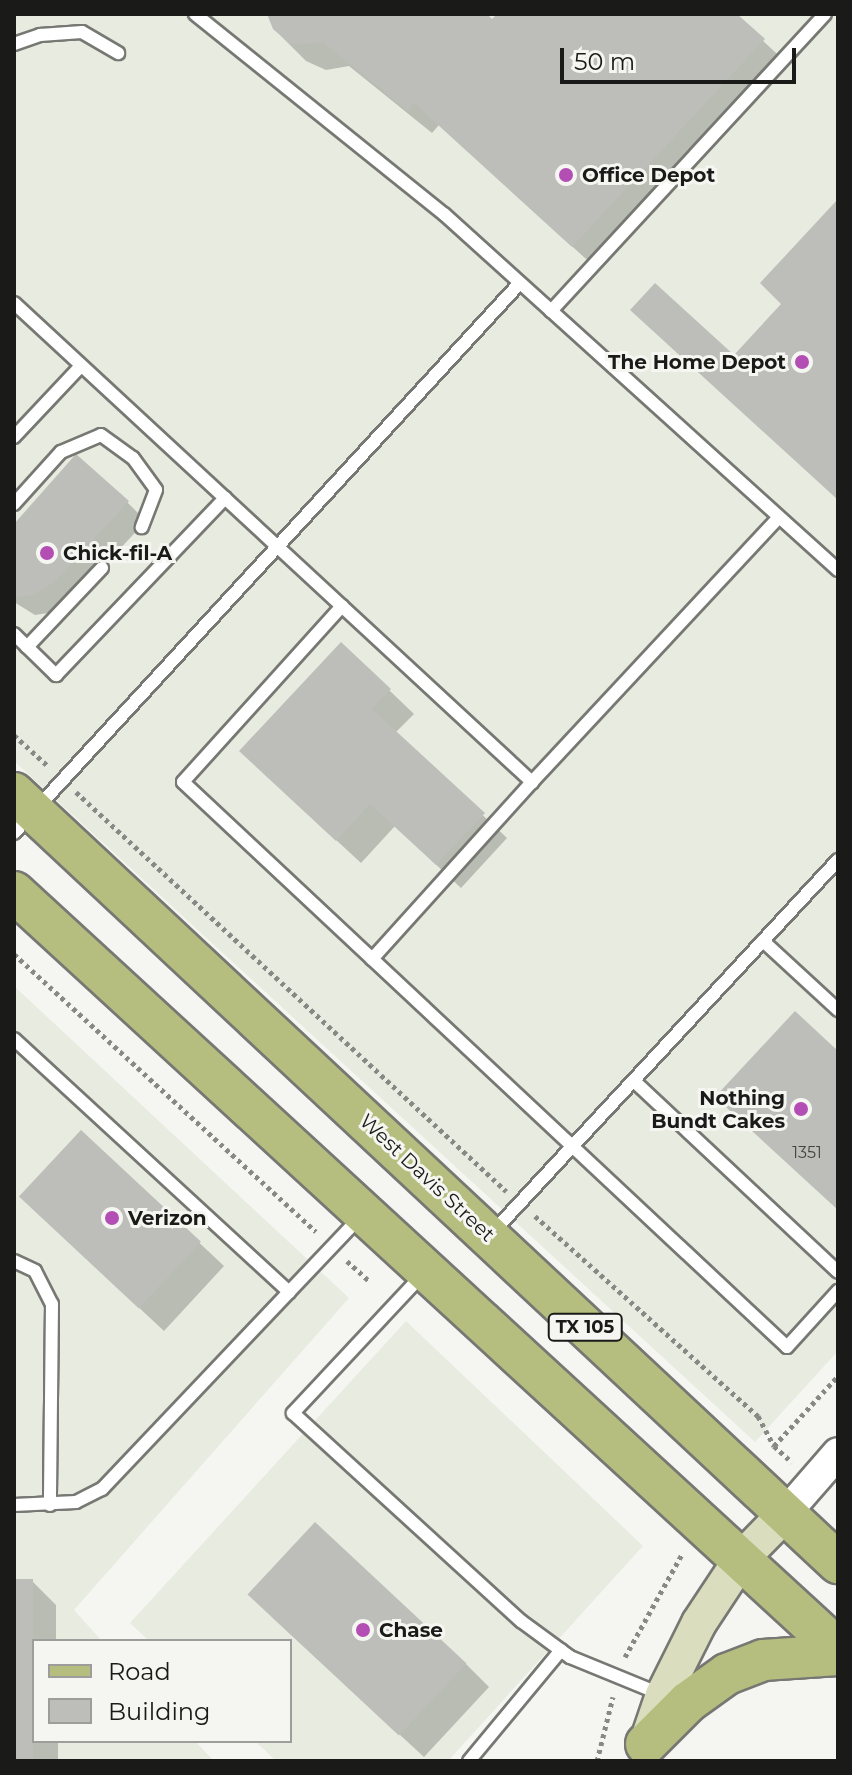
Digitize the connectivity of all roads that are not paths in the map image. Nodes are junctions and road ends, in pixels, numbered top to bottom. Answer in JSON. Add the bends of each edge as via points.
{"nodes":[{"id":1,"x":195,"y":14,"type":"edge"},
{"id":2,"x":825,"y":14,"type":"edge"},
{"id":3,"x":14,"y":44,"type":"edge"},
{"id":4,"x":118,"y":53,"type":"dead end"},
{"id":5,"x":520,"y":283,"type":"junction"},
{"id":6,"x":14,"y":303,"type":"edge"},
{"id":7,"x":551,"y":311,"type":"junction"},
{"id":8,"x":81,"y":366,"type":"junction"},
{"id":9,"x":14,"y":437,"type":"edge"},
{"id":10,"x":225,"y":498,"type":"junction"},
{"id":11,"x":14,"y":504,"type":"edge"},
{"id":12,"x":779,"y":517,"type":"junction"},
{"id":13,"x":142,"y":527,"type":"dead end"},
{"id":14,"x":277,"y":547,"type":"junction"},
{"id":15,"x":102,"y":568,"type":"dead end"},
{"id":16,"x":838,"y":570,"type":"edge"},
{"id":17,"x":342,"y":606,"type":"junction"},
{"id":18,"x":14,"y":634,"type":"edge"},
{"id":19,"x":27,"y":647,"type":"junction"},
{"id":20,"x":532,"y":782,"type":"junction"},
{"id":21,"x":21,"y":813,"type":"edge"},
{"id":22,"x":838,"y":860,"type":"edge"},
{"id":23,"x":14,"y":892,"type":"edge"},
{"id":24,"x":763,"y":941,"type":"junction"},
{"id":25,"x":372,"y":959,"type":"junction"},
{"id":26,"x":838,"y":1010,"type":"edge"},
{"id":27,"x":14,"y":1039,"type":"edge"},
{"id":28,"x":634,"y":1081,"type":"junction"},
{"id":29,"x":574,"y":1145,"type":"junction"},
{"id":30,"x":364,"y":1212,"type":"junction"},
{"id":31,"x":489,"y":1236,"type":"junction"},
{"id":32,"x":14,"y":1261,"type":"edge"},
{"id":33,"x":427,"y":1270,"type":"junction"},
{"id":34,"x":838,"y":1272,"type":"edge"},
{"id":35,"x":838,"y":1291,"type":"edge"},
{"id":36,"x":289,"y":1292,"type":"junction"},
{"id":37,"x":838,"y":1453,"type":"edge"},
{"id":38,"x":14,"y":1505,"type":"edge"},
{"id":39,"x":50,"y":1505,"type":"junction"},
{"id":40,"x":784,"y":1515,"type":"junction"},
{"id":41,"x":742,"y":1558,"type":"junction"},
{"id":42,"x":838,"y":1563,"type":"edge"},
{"id":43,"x":838,"y":1649,"type":"edge"},
{"id":44,"x":561,"y":1650,"type":"junction"},
{"id":45,"x":838,"y":1655,"type":"edge"},
{"id":46,"x":663,"y":1695,"type":"junction"},
{"id":47,"x":645,"y":1753,"type":"edge"},
{"id":48,"x":469,"y":1761,"type":"edge"}],
"edges":[{"from":1,"to":5,"type":"lane","via":[[444,214]]},
{"from":2,"to":7,"type":"lane"},
{"from":3,"to":4,"type":"lane","via":[[40,35],[82,32]]},
{"from":5,"to":7,"type":"lane"},
{"from":5,"to":14,"type":"lane"},
{"from":6,"to":8,"type":"lane"},
{"from":7,"to":12,"type":"lane"},
{"from":8,"to":9,"type":"lane"},
{"from":8,"to":10,"type":"lane"},
{"from":10,"to":14,"type":"lane"},
{"from":10,"to":19,"type":"lane","via":[[56,675]]},
{"from":11,"to":13,"type":"lane","via":[[61,452],[101,435],[133,458],[156,490]]},
{"from":12,"to":16,"type":"lane"},
{"from":12,"to":20,"type":"lane"},
{"from":14,"to":17,"type":"lane"},
{"from":14,"to":21,"type":"lane","via":[[62,779]]},
{"from":15,"to":19,"type":"lane"},
{"from":17,"to":20,"type":"lane"},
{"from":17,"to":25,"type":"lane","via":[[183,782]]},
{"from":18,"to":19,"type":"lane"},
{"from":20,"to":25,"type":"lane"},
{"from":21,"to":31,"type":"main road","name":"West Davis Street","number":"TX 105"},
{"from":22,"to":24,"type":"lane"},
{"from":23,"to":30,"type":"main road","number":"TX 105"},
{"from":24,"to":26,"type":"lane"},
{"from":24,"to":28,"type":"lane"},
{"from":25,"to":29,"type":"lane"},
{"from":27,"to":36,"type":"lane"},
{"from":28,"to":29,"type":"lane"},
{"from":28,"to":34,"type":"lane"},
{"from":29,"to":31,"type":"lane"},
{"from":29,"to":35,"type":"lane","via":[[787,1347]]},
{"from":30,"to":33,"type":"main road","number":"TX 105"},
{"from":30,"to":36,"type":"lane"},
{"from":31,"to":40,"type":"main road","name":"West Davis Street","number":"TX 105"},
{"from":32,"to":39,"type":"lane","via":[[35,1271],[52,1304]]},
{"from":33,"to":41,"type":"main road","number":"TX 105"},
{"from":33,"to":44,"type":"lane","via":[[293,1413],[521,1621]]},
{"from":36,"to":39,"type":"lane","via":[[102,1489],[76,1502]]},
{"from":37,"to":40,"type":"street"},
{"from":38,"to":39,"type":"lane"},
{"from":40,"to":41,"type":"main road"},
{"from":40,"to":42,"type":"main road","name":"West Davis Street","number":"TX 105"},
{"from":41,"to":43,"type":"main road","number":"TX 105"},
{"from":41,"to":46,"type":"main road","via":[[699,1623]]},
{"from":44,"to":46,"type":"lane"},
{"from":44,"to":48,"type":"lane"},
{"from":45,"to":47,"type":"main road","via":[[763,1660],[727,1674],[688,1702]]},
{"from":46,"to":47,"type":"main road"}]}
